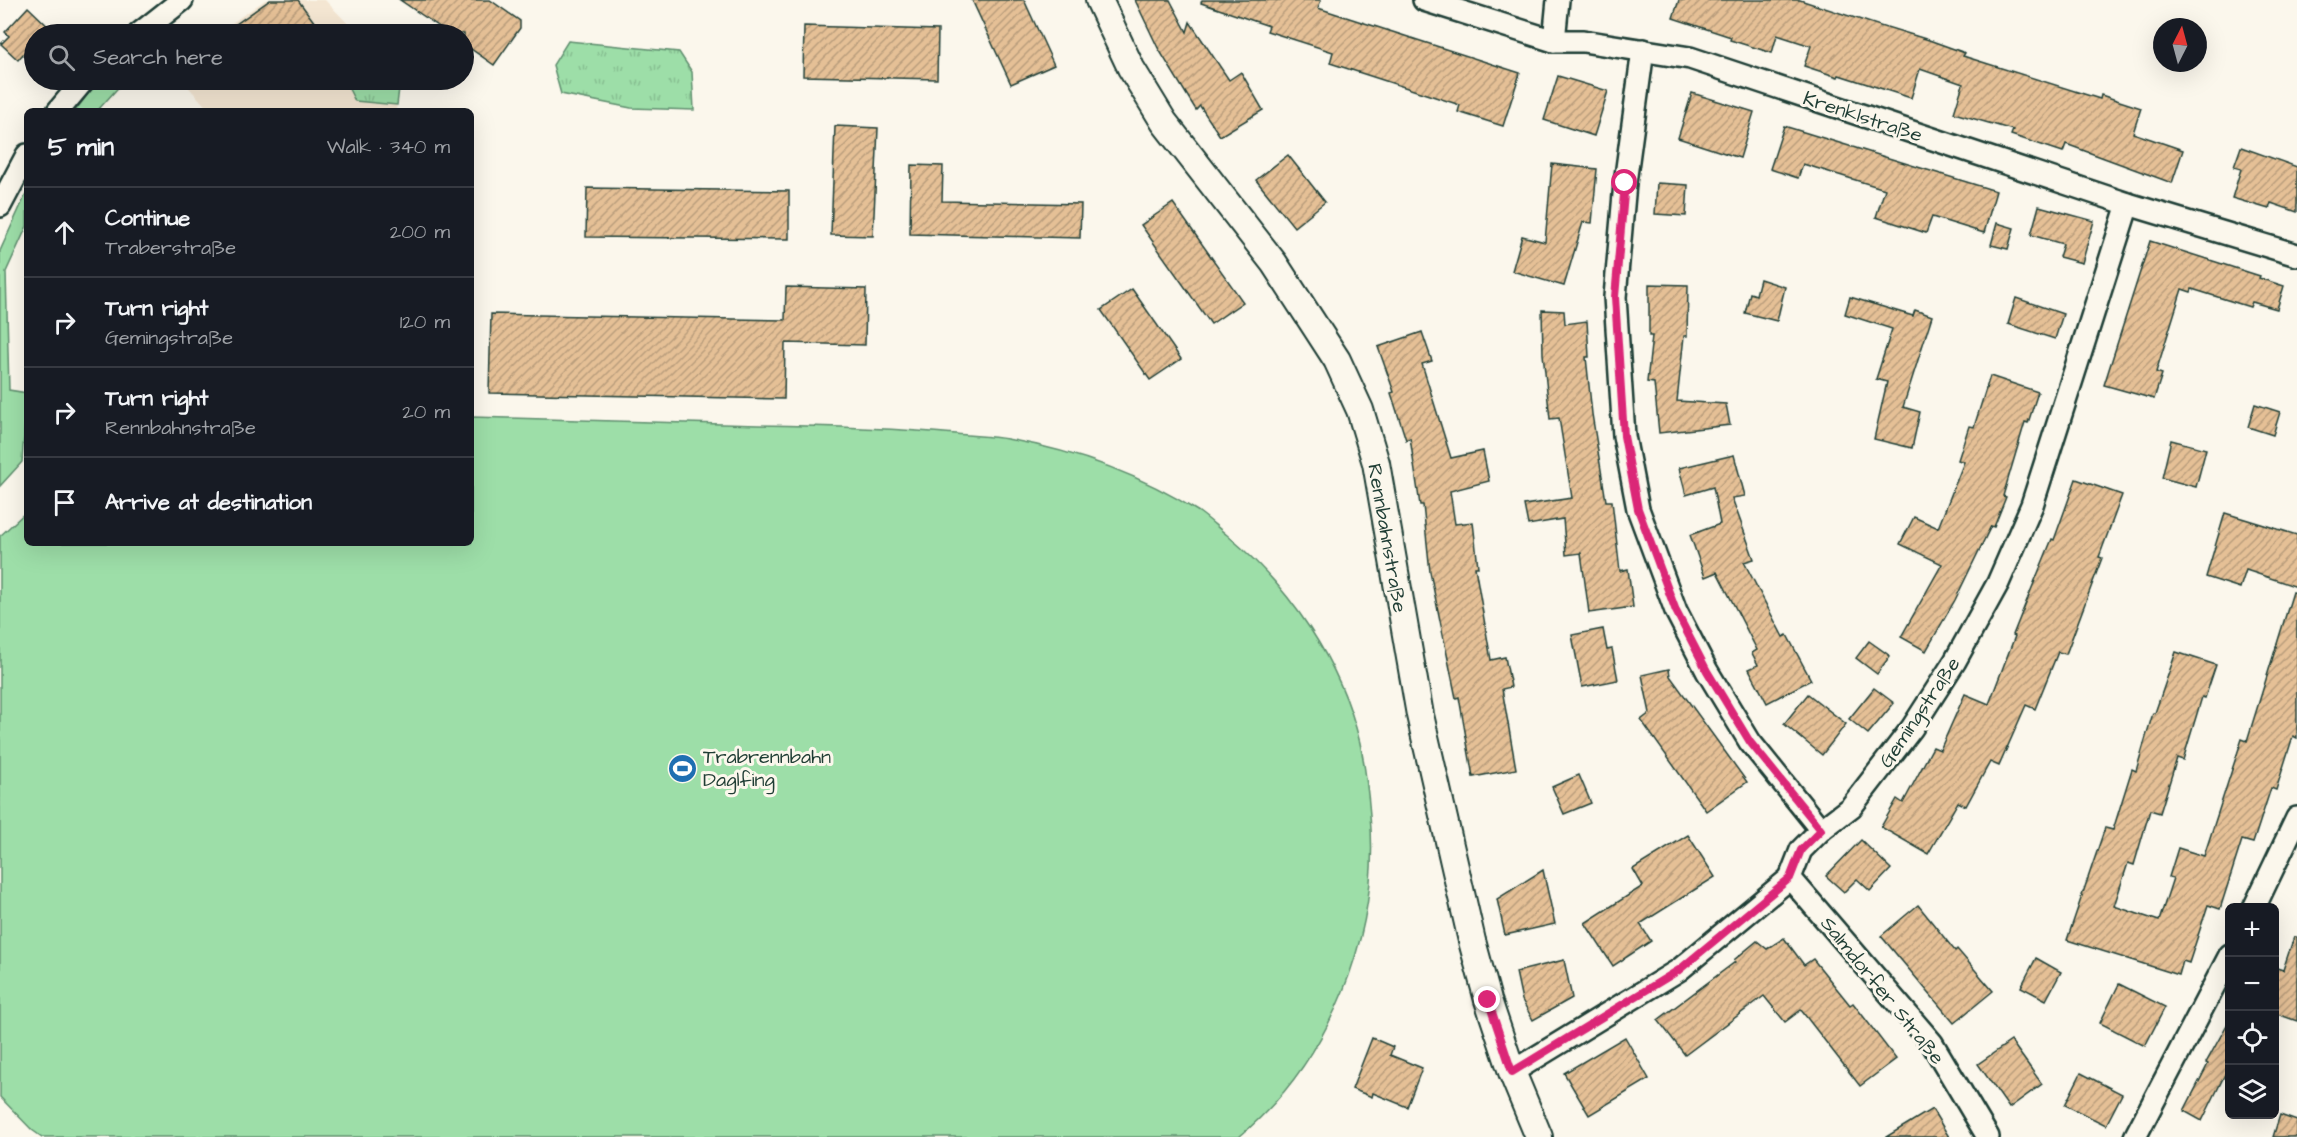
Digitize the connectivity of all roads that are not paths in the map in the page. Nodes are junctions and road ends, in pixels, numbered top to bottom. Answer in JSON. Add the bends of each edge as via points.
{"nodes":[{"id":1,"x":182,"y":0,"type":"edge"},
{"id":2,"x":1099,"y":0,"type":"edge"},
{"id":3,"x":1424,"y":0,"type":"edge"},
{"id":4,"x":1558,"y":0,"type":"edge"},
{"id":5,"x":152,"y":24,"type":"edge"},
{"id":6,"x":1554,"y":41,"type":"junction"},
{"id":7,"x":1643,"y":50,"type":"junction"},
{"id":8,"x":76,"y":90,"type":"edge"},
{"id":9,"x":61,"y":108,"type":"edge"},
{"id":10,"x":24,"y":160,"type":"edge"},
{"id":11,"x":2128,"y":204,"type":"junction"},
{"id":12,"x":0,"y":206,"type":"edge"},
{"id":13,"x":2297,"y":255,"type":"edge"},
{"id":14,"x":2297,"y":818,"type":"edge"},
{"id":15,"x":1821,"y":830,"type":"junction"},
{"id":16,"x":1790,"y":878,"type":"junction"},
{"id":17,"x":2256,"y":903,"type":"edge"},
{"id":18,"x":2228,"y":957,"type":"edge"},
{"id":19,"x":1512,"y":1072,"type":"junction"},
{"id":20,"x":1539,"y":1137,"type":"edge"},
{"id":21,"x":1988,"y":1137,"type":"edge"},
{"id":22,"x":2135,"y":1137,"type":"edge"}],
"edges":[{"from":1,"to":5,"type":"street"},
{"from":2,"to":19,"type":"street","name":"Rennbahnstraße","via":[[1131,68],[1164,122],[1274,263],[1337,360],[1360,410],[1376,463],[1420,715],[1472,941]]},
{"from":3,"to":6,"type":"street","name":"Krenklstraße"},
{"from":4,"to":6,"type":"street"},
{"from":6,"to":7,"type":"street","name":"Krenklstraße"},
{"from":7,"to":11,"type":"street","name":"Krenklstraße","via":[[1690,58]]},
{"from":7,"to":15,"type":"street","via":[[1615,297],[1624,436],[1638,509],[1676,611],[1707,671],[1750,742]]},
{"from":8,"to":9,"type":"street"},
{"from":10,"to":12,"type":"street"},
{"from":11,"to":13,"type":"street","name":"Krenklstraße"},
{"from":11,"to":15,"type":"street","name":"Gemingstraße","via":[[2031,505],[1998,582],[1955,661],[1912,728],[1851,807]]},
{"from":14,"to":17,"type":"street"},
{"from":15,"to":16,"type":"street","name":"Gemingstraße","via":[[1801,850]]},
{"from":16,"to":19,"type":"street","name":"Gemingstraße","via":[[1679,970]]},
{"from":16,"to":21,"type":"street","name":"Salmdorfer Straße","via":[[1932,1043]]},
{"from":18,"to":22,"type":"street"},
{"from":19,"to":20,"type":"street","name":"Rennbahnstraße"}]}
